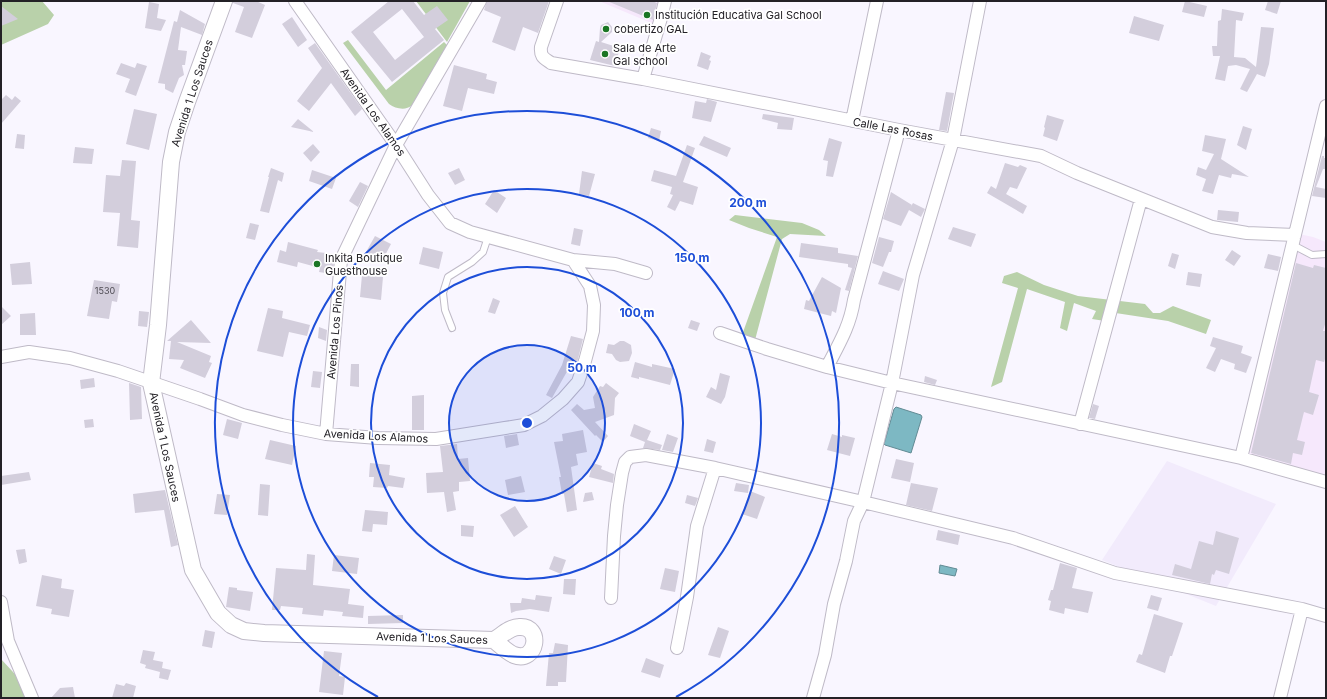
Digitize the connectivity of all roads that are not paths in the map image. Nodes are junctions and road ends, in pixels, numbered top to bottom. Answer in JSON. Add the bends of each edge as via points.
{"nodes":[{"id":1,"x":224,"y":1,"type":"edge"},
{"id":2,"x":295,"y":1,"type":"edge"},
{"id":3,"x":480,"y":1,"type":"edge"},
{"id":4,"x":557,"y":1,"type":"edge"},
{"id":5,"x":665,"y":1,"type":"edge"},
{"id":6,"x":877,"y":1,"type":"edge"},
{"id":7,"x":980,"y":1,"type":"edge"},
{"id":8,"x":643,"y":79,"type":"junction"},
{"id":9,"x":1326,"y":106,"type":"edge"},
{"id":10,"x":852,"y":121,"type":"junction"},
{"id":11,"x":899,"y":130,"type":"junction"},
{"id":12,"x":953,"y":140,"type":"junction"},
{"id":13,"x":396,"y":145,"type":"junction"},
{"id":14,"x":1141,"y":199,"type":"junction"},
{"id":15,"x":488,"y":237,"type":"junction"},
{"id":16,"x":1294,"y":240,"type":"junction"},
{"id":17,"x":1326,"y":254,"type":"edge"},
{"id":18,"x":573,"y":260,"type":"junction"},
{"id":19,"x":646,"y":272,"type":"dead end"},
{"id":20,"x":452,"y":328,"type":"dead end"},
{"id":21,"x":720,"y":333,"type":"dead end"},
{"id":22,"x":1,"y":357,"type":"edge"},
{"id":23,"x":827,"y":367,"type":"junction"},
{"id":24,"x":151,"y":383,"type":"junction"},
{"id":25,"x":892,"y":383,"type":"junction"},
{"id":26,"x":1080,"y":424,"type":"junction"},
{"id":27,"x":326,"y":434,"type":"junction"},
{"id":28,"x":1241,"y":458,"type":"junction"},
{"id":29,"x":715,"y":468,"type":"junction"},
{"id":30,"x":1326,"y":482,"type":"edge"},
{"id":31,"x":863,"y":502,"type":"junction"},
{"id":32,"x":611,"y":598,"type":"dead end"},
{"id":33,"x":1,"y":602,"type":"edge"},
{"id":34,"x":1302,"y":609,"type":"junction"},
{"id":35,"x":1326,"y":616,"type":"edge"},
{"id":36,"x":494,"y":640,"type":"dead end"},
{"id":37,"x":677,"y":648,"type":"dead end"},
{"id":38,"x":32,"y":698,"type":"edge"},
{"id":39,"x":813,"y":698,"type":"edge"},
{"id":40,"x":1280,"y":698,"type":"edge"}],
"edges":[{"from":1,"to":24,"type":"street","name":"Avenida 1 Los Sauces","via":[[187,102],[171,162]]},
{"from":2,"to":13,"type":"street","name":"Avenida Los Alamos"},
{"from":3,"to":13,"type":"street","name":"Avenida Los Pinos"},
{"from":4,"to":8,"type":"street","name":"Calle Las Rosas","via":[[541,47],[540,54],[543,58],[551,63]]},
{"from":5,"to":8,"type":"street"},
{"from":6,"to":10,"type":"street"},
{"from":7,"to":12,"type":"street"},
{"from":8,"to":10,"type":"street","name":"Calle Las Rosas"},
{"from":9,"to":16,"type":"street"},
{"from":10,"to":11,"type":"street","name":"Calle Las Rosas"},
{"from":11,"to":12,"type":"street","name":"Calle Las Rosas"},
{"from":11,"to":23,"type":"street","via":[[852,314],[845,334]]},
{"from":12,"to":14,"type":"street","name":"Calle Las Rosas","via":[[1041,156]]},
{"from":12,"to":25,"type":"street","via":[[914,275]]},
{"from":13,"to":15,"type":"street","name":"Avenida Los Alamos","via":[[428,195],[450,223]]},
{"from":13,"to":27,"type":"street","name":"Avenida Los Pinos","via":[[341,260]]},
{"from":14,"to":16,"type":"street","name":"Calle Las Rosas","via":[[1212,227]]},
{"from":14,"to":26,"type":"street"},
{"from":15,"to":18,"type":"street","name":"Avenida Los Alamos"},
{"from":15,"to":20,"type":"lane","via":[[483,252],[448,277],[443,292],[445,310]]},
{"from":16,"to":17,"type":"lane","via":[[1312,255]]},
{"from":16,"to":28,"type":"street"},
{"from":18,"to":19,"type":"street","via":[[615,264]]},
{"from":18,"to":27,"type":"street","name":"Avenida Los Alamos","via":[[590,286],[594,305],[593,331],[578,382],[563,399],[542,416],[524,425],[436,439]]},
{"from":21,"to":23,"type":"street"},
{"from":22,"to":24,"type":"street","name":"Avenida Los Alamos","via":[[29,352],[70,358]]},
{"from":23,"to":25,"type":"street"},
{"from":24,"to":27,"type":"street","name":"Avenida Los Alamos","via":[[243,415]]},
{"from":24,"to":36,"type":"street","name":"Avenida 1 Los Sauces","via":[[190,561],[218,613],[231,625],[244,631],[264,633]]},
{"from":25,"to":26,"type":"street"},
{"from":25,"to":31,"type":"street"},
{"from":26,"to":28,"type":"street"},
{"from":28,"to":30,"type":"street"},
{"from":29,"to":31,"type":"street"},
{"from":29,"to":32,"type":"street","via":[[646,455],[630,457],[626,462],[616,505]]},
{"from":29,"to":37,"type":"street","via":[[696,526],[687,597]]},
{"from":31,"to":34,"type":"street","via":[[1013,538],[1115,573]]},
{"from":31,"to":39,"type":"street","via":[[854,521]]},
{"from":33,"to":38,"type":"street","via":[[8,641]]},
{"from":34,"to":35,"type":"street"},
{"from":34,"to":40,"type":"street"}]}
